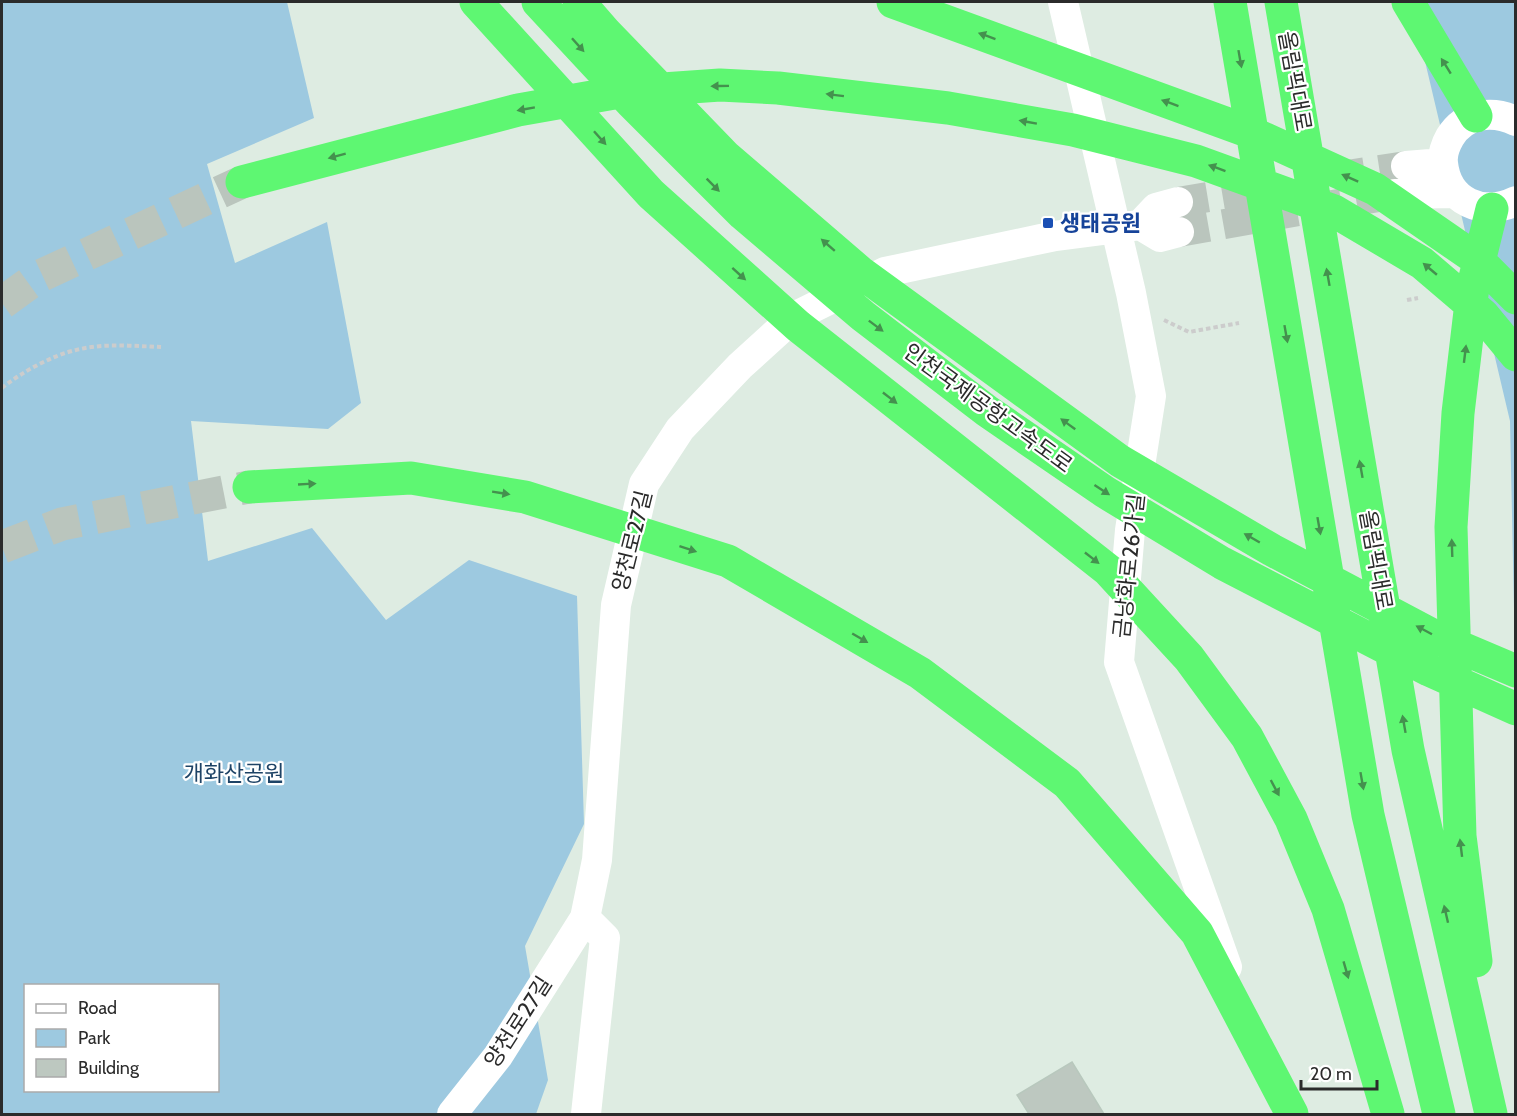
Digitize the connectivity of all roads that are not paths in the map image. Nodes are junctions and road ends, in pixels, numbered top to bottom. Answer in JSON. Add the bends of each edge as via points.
{"nodes":[{"id":1,"x":476,"y":2,"type":"edge"},
{"id":2,"x":538,"y":2,"type":"edge"},
{"id":3,"x":579,"y":2,"type":"edge"},
{"id":4,"x":892,"y":2,"type":"edge"},
{"id":5,"x":1063,"y":2,"type":"edge"},
{"id":6,"x":1230,"y":2,"type":"edge"},
{"id":7,"x":1281,"y":2,"type":"edge"},
{"id":8,"x":1414,"y":6,"type":"edge"},
{"id":9,"x":1476,"y":116,"type":"junction"},
{"id":10,"x":1515,"y":121,"type":"edge"},
{"id":11,"x":1443,"y":163,"type":"junction"},
{"id":12,"x":1406,"y":166,"type":"tunnel mouth"},
{"id":13,"x":242,"y":182,"type":"tunnel mouth"},
{"id":14,"x":1455,"y":193,"type":"junction"},
{"id":15,"x":1395,"y":194,"type":"tunnel mouth"},
{"id":16,"x":1178,"y":202,"type":"tunnel mouth"},
{"id":17,"x":1504,"y":205,"type":"edge"},
{"id":18,"x":1127,"y":226,"type":"junction"},
{"id":19,"x":1179,"y":232,"type":"tunnel mouth"},
{"id":20,"x":1515,"y":298,"type":"edge"},
{"id":21,"x":1515,"y":355,"type":"edge"},
{"id":22,"x":249,"y":487,"type":"tunnel mouth"},
{"id":23,"x":1515,"y":671,"type":"edge"},
{"id":24,"x":1515,"y":709,"type":"edge"},
{"id":25,"x":585,"y":918,"type":"junction"},
{"id":26,"x":452,"y":1114,"type":"edge"},
{"id":27,"x":586,"y":1114,"type":"edge"},
{"id":28,"x":1279,"y":1114,"type":"edge"},
{"id":29,"x":1292,"y":1114,"type":"edge"},
{"id":30,"x":1388,"y":1114,"type":"edge"},
{"id":31,"x":1439,"y":1114,"type":"edge"},
{"id":32,"x":1493,"y":1114,"type":"edge"}],
"edges":[{"from":1,"to":30,"type":"highway","one_way":true,"via":[[651,194],[798,326],[1108,570],[1189,658],[1247,737],[1291,819],[1328,909]]},
{"from":2,"to":24,"type":"highway","name":"인천국제공항고속도로","one_way":true,"via":[[743,214],[863,316],[987,411],[1105,492],[1222,563],[1429,670]]},
{"from":23,"to":3,"type":"highway","name":"인천국제공항고속도로","one_way":true,"via":[[1438,638],[1272,550],[1120,461],[1072,427],[860,272],[743,172]]},
{"from":20,"to":4,"type":"highway","one_way":true,"via":[[1478,260],[1375,189],[1250,132]]},
{"from":5,"to":18,"type":"street","name":"금낭화로26가길"},
{"from":6,"to":31,"type":"highway","one_way":true,"via":[[1368,815]]},
{"from":32,"to":7,"type":"highway","name":"올림픽대로","one_way":true,"via":[[1408,750]]},
{"from":9,"to":8,"type":"highway","one_way":true},
{"from":9,"to":10,"type":"street","via":[[1490,114]]},
{"from":9,"to":11,"type":"street","via":[[1454,131],[1447,142]]},
{"from":11,"to":12,"type":"street"},
{"from":11,"to":14,"type":"street"},
{"from":21,"to":13,"type":"highway","one_way":true,"via":[[1483,315],[1422,263],[1334,211],[1196,160],[1073,130],[960,110],[778,88],[720,86],[608,94],[518,110]]},
{"from":14,"to":15,"type":"street"},
{"from":14,"to":17,"type":"street","via":[[1478,207]]},
{"from":16,"to":18,"type":"street","via":[[1156,208]]},
{"from":32,"to":17,"type":"highway","one_way":true,"via":[[1460,836],[1451,527],[1458,413],[1473,286]]},
{"from":18,"to":19,"type":"street","via":[[1160,237]]},
{"from":18,"to":25,"type":"street","name":"양천로27길","via":[[1055,236],[885,272],[794,317],[680,429],[644,484],[616,605],[597,860]]},
{"from":18,"to":28,"type":"street","name":"금낭화로26가길","via":[[1131,293],[1151,396],[1130,531],[1119,662]]},
{"from":22,"to":29,"type":"highway","one_way":true,"via":[[411,478],[525,496],[728,561],[921,673],[1067,783],[1197,933]]},
{"from":25,"to":26,"type":"street","name":"양천로27길","via":[[498,1056]]},
{"from":25,"to":27,"type":"street","via":[[605,938]]}]}
